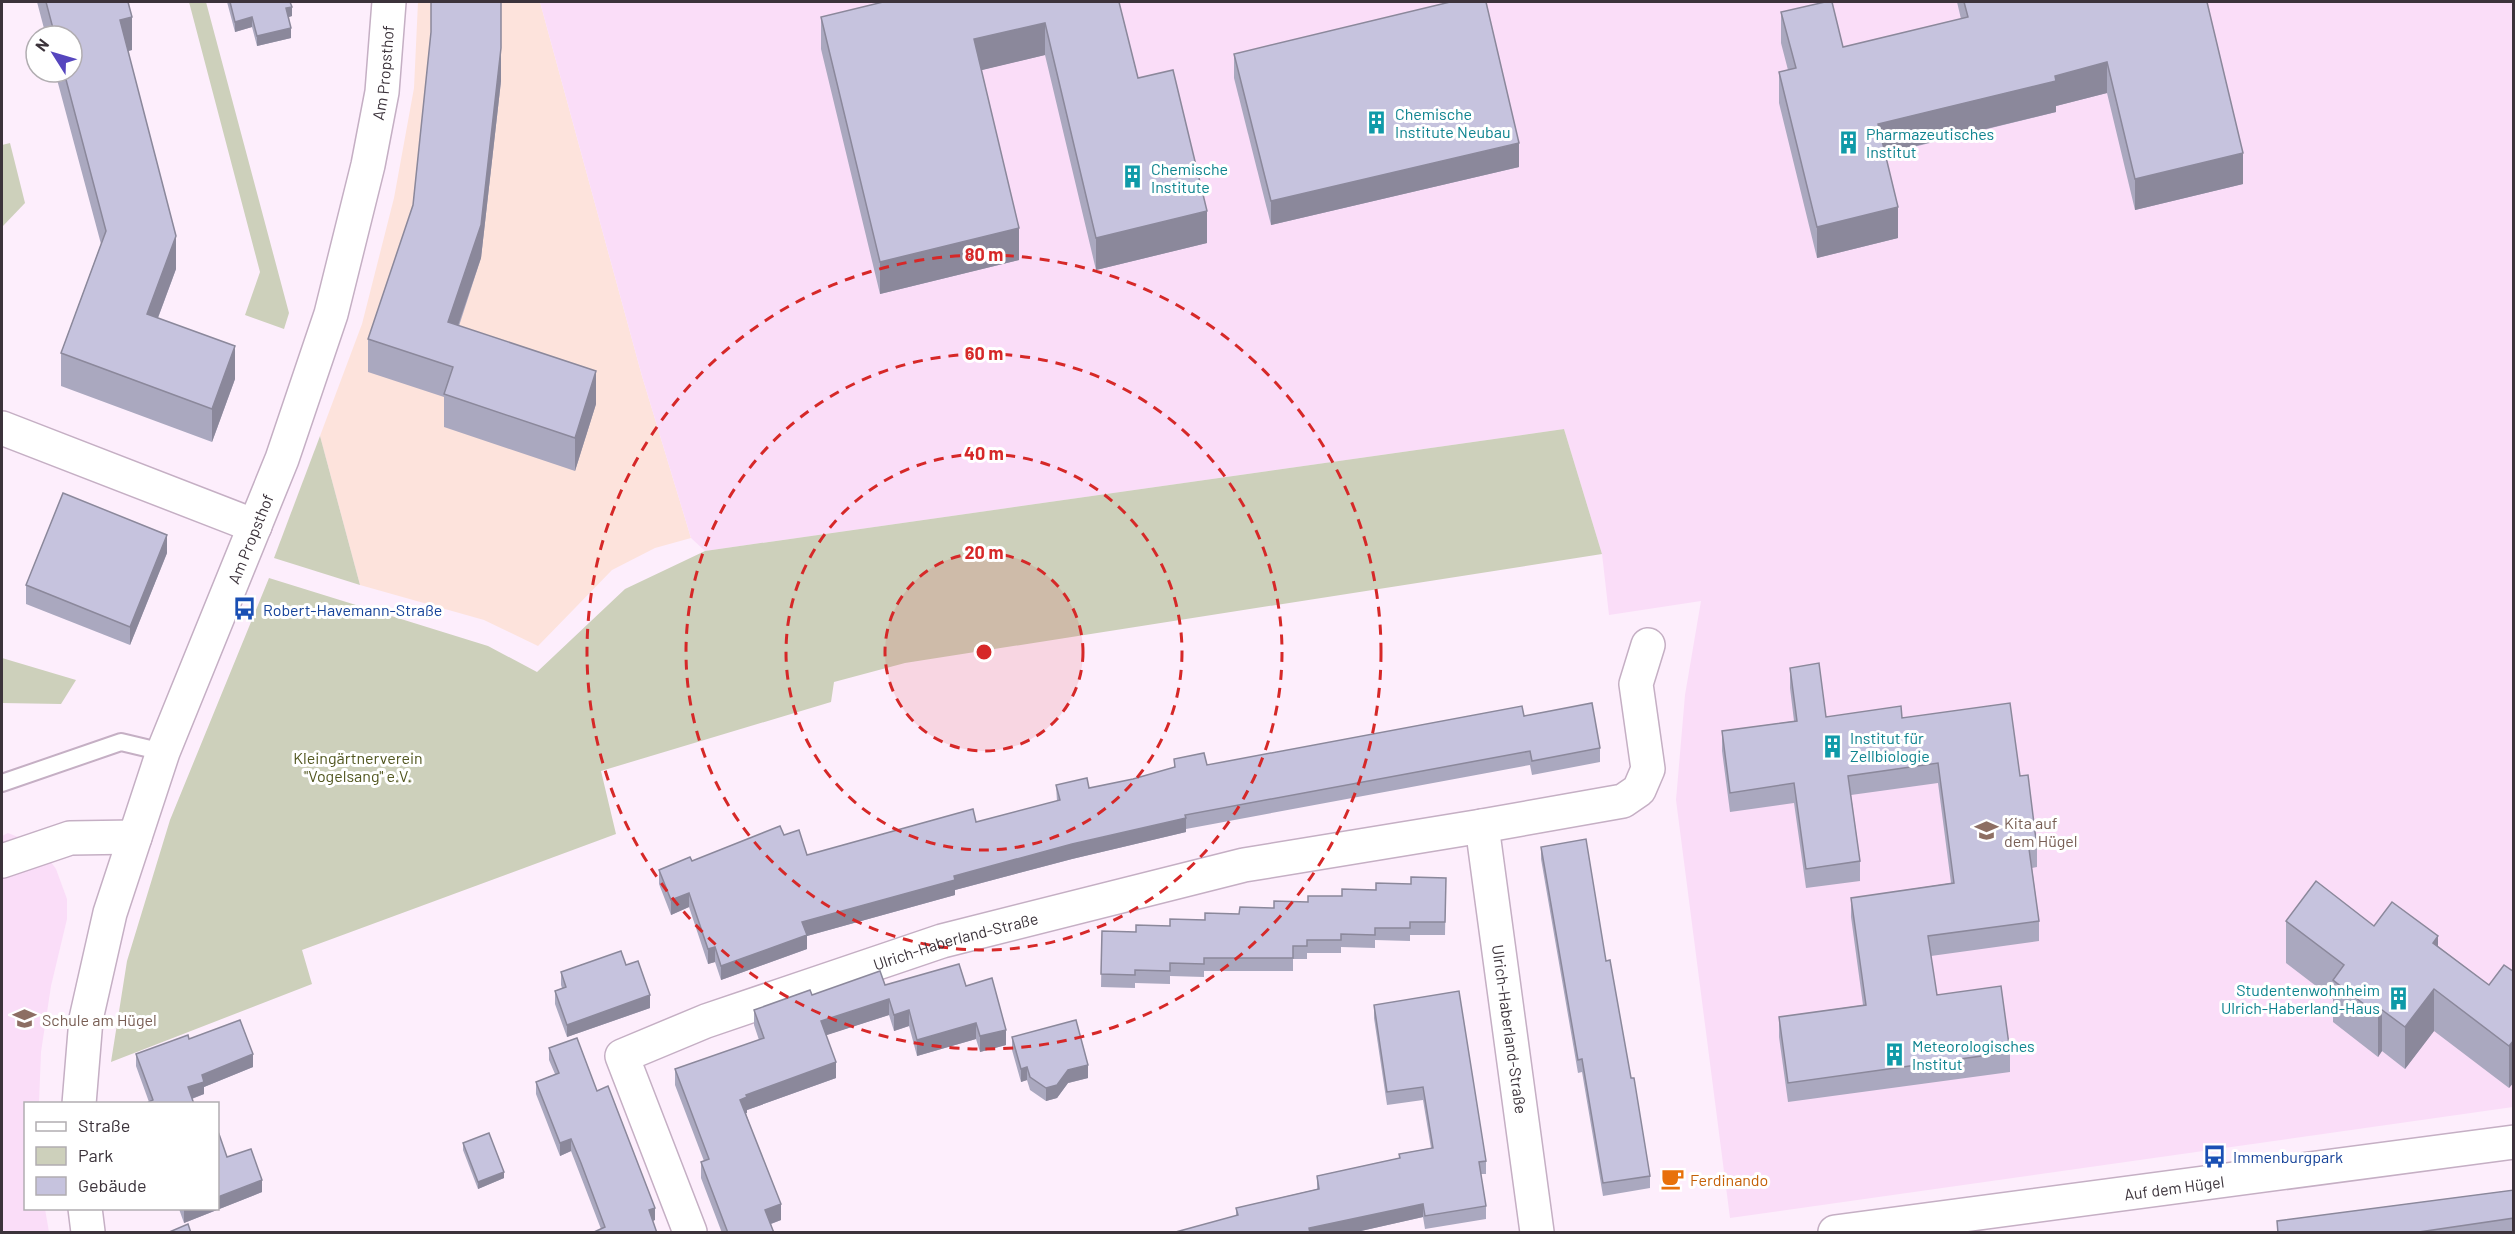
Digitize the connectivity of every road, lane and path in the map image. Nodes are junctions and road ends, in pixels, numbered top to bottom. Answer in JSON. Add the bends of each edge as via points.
{"nodes":[{"id":1,"x":389,"y":2,"type":"edge"},
{"id":2,"x":2,"y":428,"type":"edge"},
{"id":3,"x":255,"y":526,"type":"junction"},
{"id":4,"x":1648,"y":645,"type":"dead end"},
{"id":5,"x":163,"y":752,"type":"junction"},
{"id":6,"x":2,"y":783,"type":"edge"},
{"id":7,"x":1482,"y":826,"type":"junction"},
{"id":8,"x":135,"y":837,"type":"junction"},
{"id":9,"x":2,"y":861,"type":"edge"},
{"id":10,"x":80,"y":1102,"type":"edge"},
{"id":11,"x":2514,"y":1142,"type":"edge"},
{"id":12,"x":85,"y":1210,"type":"edge"},
{"id":13,"x":88,"y":1233,"type":"edge"},
{"id":14,"x":690,"y":1233,"type":"edge"},
{"id":15,"x":1537,"y":1233,"type":"edge"},
{"id":16,"x":1835,"y":1233,"type":"edge"}],
"edges":[{"from":1,"to":3,"type":"street","name":"Am Propsthof","via":[[382,92],[351,239],[305,395]]},
{"from":2,"to":3,"type":"street"},
{"from":3,"to":5,"type":"street","name":"Am Propsthof"},
{"from":4,"to":7,"type":"street","name":"Ulrich-Haberland-Straße","via":[[1636,684],[1648,769],[1639,790],[1623,801]]},
{"from":5,"to":6,"type":"lane","via":[[121,742]]},
{"from":5,"to":8,"type":"street","name":"Am Propsthof"},
{"from":7,"to":14,"type":"street","name":"Ulrich-Haberland-Straße","via":[[1245,865],[942,941],[706,1021],[622,1056]]},
{"from":7,"to":15,"type":"street","name":"Ulrich-Haberland-Straße"},
{"from":8,"to":9,"type":"street","via":[[70,838]]},
{"from":8,"to":10,"type":"street","name":"Am Propsthof","via":[[110,913],[86,1019]]},
{"from":11,"to":16,"type":"street","name":"Auf dem Hügel"},
{"from":12,"to":13,"type":"street"}]}
